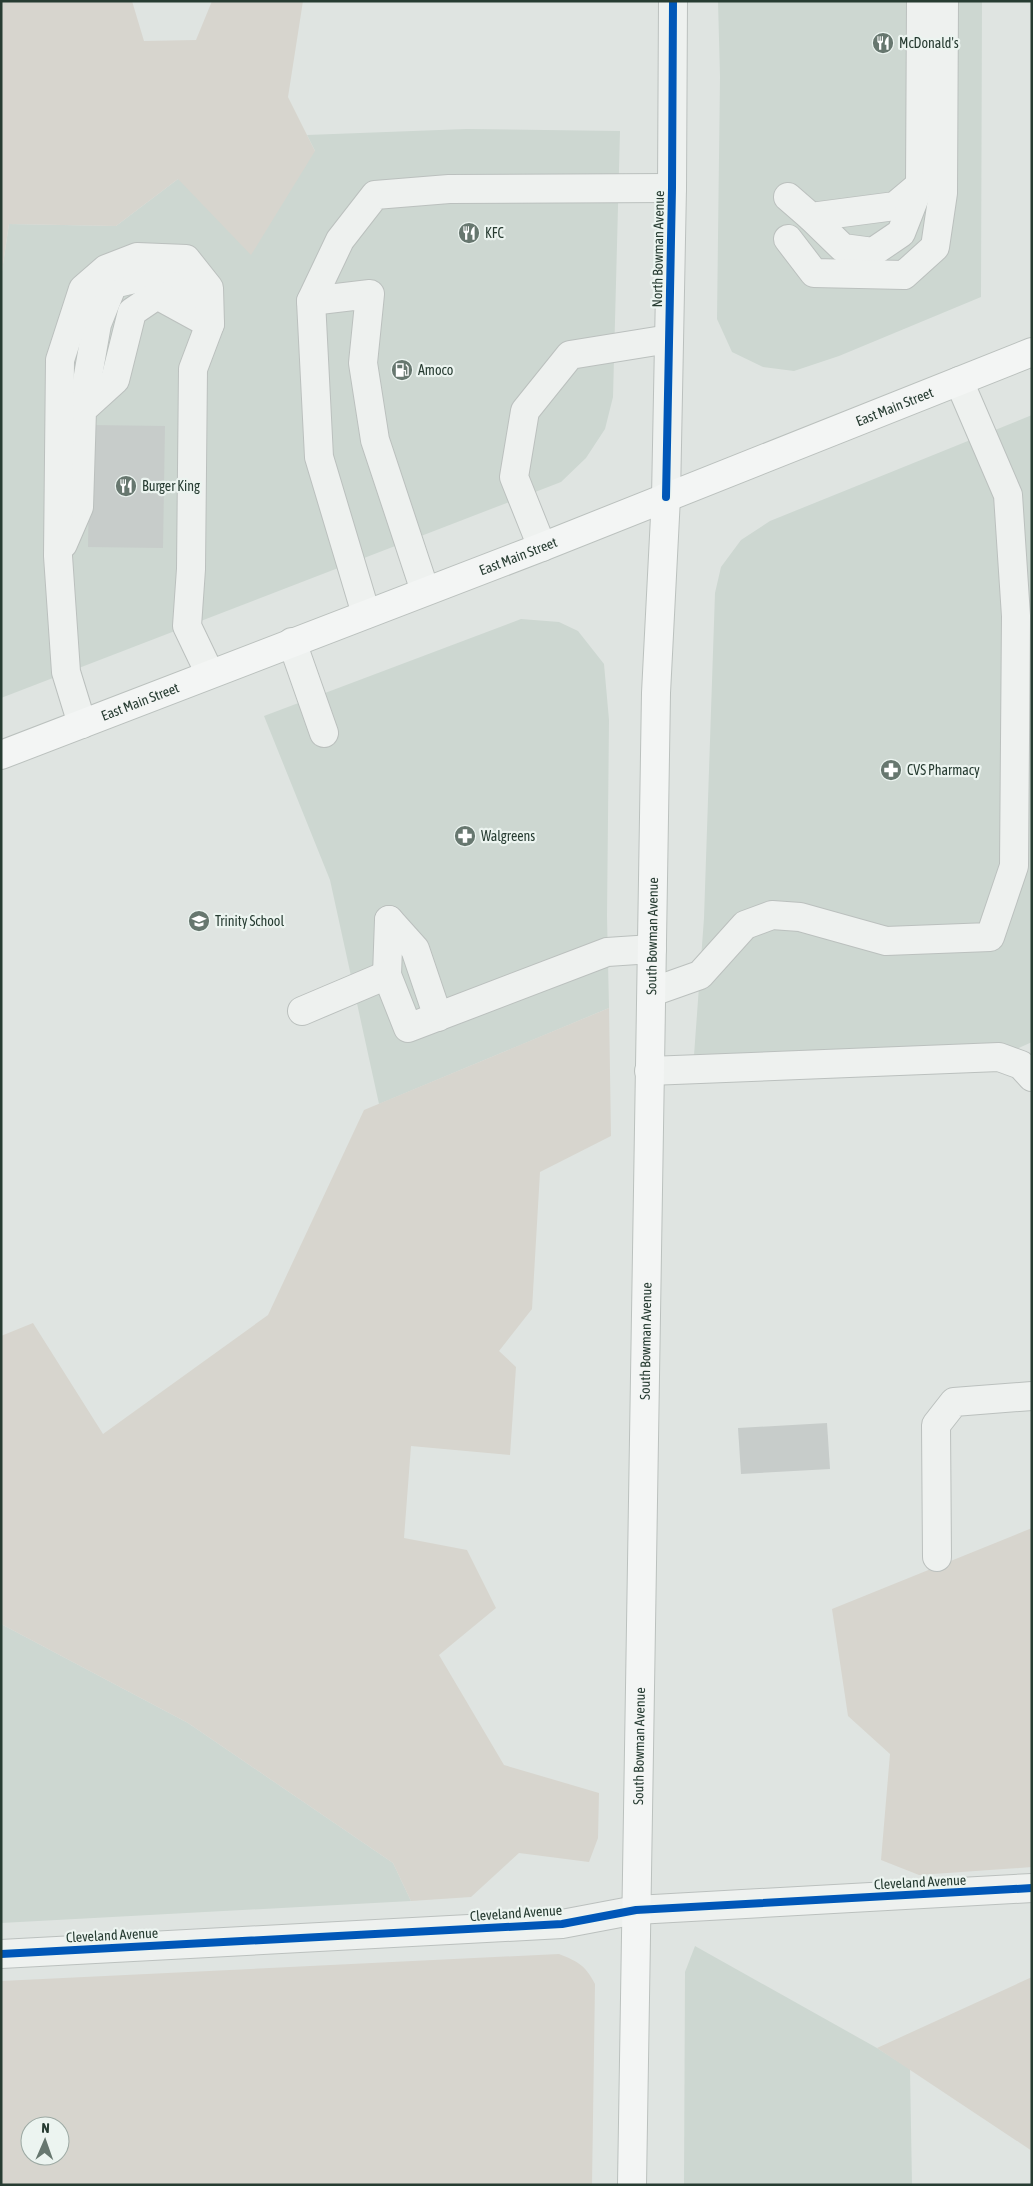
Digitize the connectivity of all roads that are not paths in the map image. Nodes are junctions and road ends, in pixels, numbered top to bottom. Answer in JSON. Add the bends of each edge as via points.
{"nodes":[{"id":1,"x":673,"y":1,"type":"edge"},
{"id":2,"x":922,"y":1,"type":"edge"},
{"id":3,"x":944,"y":1,"type":"edge"},
{"id":4,"x":920,"y":184,"type":"junction"},
{"id":5,"x":672,"y":188,"type":"junction"},
{"id":6,"x":788,"y":197,"type":"dead end"},
{"id":7,"x":811,"y":217,"type":"junction"},
{"id":8,"x":788,"y":239,"type":"dead end"},
{"id":9,"x":311,"y":301,"type":"junction"},
{"id":10,"x":210,"y":324,"type":"junction"},
{"id":11,"x":669,"y":339,"type":"junction"},
{"id":12,"x":1032,"y":352,"type":"edge"},
{"id":13,"x":958,"y":381,"type":"junction"},
{"id":14,"x":666,"y":497,"type":"junction"},
{"id":15,"x":542,"y":547,"type":"junction"},
{"id":16,"x":58,"y":556,"type":"junction"},
{"id":17,"x":425,"y":591,"type":"junction"},
{"id":18,"x":366,"y":614,"type":"junction"},
{"id":19,"x":292,"y":642,"type":"junction"},
{"id":20,"x":210,"y":674,"type":"junction"},
{"id":21,"x":82,"y":724,"type":"junction"},
{"id":22,"x":324,"y":734,"type":"dead end"},
{"id":23,"x":1,"y":755,"type":"edge"},
{"id":24,"x":652,"y":949,"type":"junction"},
{"id":25,"x":387,"y":975,"type":"junction"},
{"id":26,"x":652,"y":992,"type":"junction"},
{"id":27,"x":302,"y":1011,"type":"dead end"},
{"id":28,"x":438,"y":1017,"type":"junction"},
{"id":29,"x":649,"y":1071,"type":"junction"},
{"id":30,"x":1032,"y":1077,"type":"edge"},
{"id":31,"x":1032,"y":1396,"type":"edge"},
{"id":32,"x":937,"y":1557,"type":"dead end"},
{"id":33,"x":1032,"y":1888,"type":"edge"},
{"id":34,"x":636,"y":1910,"type":"junction"},
{"id":35,"x":1,"y":1954,"type":"edge"},
{"id":36,"x":632,"y":2185,"type":"edge"}],
"edges":[{"from":1,"to":5,"type":"street","name":"North Bowman Avenue"},
{"from":2,"to":4,"type":"street"},
{"from":3,"to":8,"type":"street","via":[[943,192],[935,247],[904,275],[814,273]]},
{"from":4,"to":7,"type":"street","via":[[895,206]]},
{"from":4,"to":7,"type":"street","via":[[901,233],[873,252],[843,248]]},
{"from":5,"to":9,"type":"street","via":[[449,189],[375,195],[340,240]]},
{"from":5,"to":11,"type":"street","name":"North Bowman Avenue"},
{"from":6,"to":7,"type":"street"},
{"from":9,"to":17,"type":"street","via":[[370,294],[363,363],[375,440]]},
{"from":9,"to":18,"type":"street","via":[[319,457]]},
{"from":10,"to":16,"type":"street","via":[[157,295],[132,312],[115,380],[82,410],[78,507]]},
{"from":10,"to":16,"type":"street","via":[[209,288],[186,259],[137,257],[106,268],[83,289],[60,360]]},
{"from":10,"to":20,"type":"street","via":[[193,369],[191,569],[187,626]]},
{"from":11,"to":14,"type":"street","name":"North Bowman Avenue"},
{"from":11,"to":15,"type":"street","via":[[570,355],[525,410],[514,476]]},
{"from":12,"to":13,"type":"main road","name":"East Main Street"},
{"from":13,"to":14,"type":"main road","name":"East Main Street"},
{"from":13,"to":26,"type":"street","via":[[1008,495],[1015,607],[1014,866],[990,937],[886,941],[800,917],[772,915],[745,925],[700,975]]},
{"from":14,"to":15,"type":"main road","name":"East Main Street"},
{"from":14,"to":24,"type":"main road","name":"South Bowman Avenue","via":[[656,693]]},
{"from":15,"to":17,"type":"main road","name":"East Main Street"},
{"from":16,"to":21,"type":"street","via":[[66,672]]},
{"from":17,"to":18,"type":"main road","name":"East Main Street"},
{"from":18,"to":19,"type":"main road","name":"East Main Street"},
{"from":19,"to":20,"type":"main road","name":"East Main Street"},
{"from":19,"to":22,"type":"street"},
{"from":20,"to":21,"type":"main road","name":"East Main Street"},
{"from":21,"to":23,"type":"main road","name":"East Main Street"},
{"from":24,"to":26,"type":"main road","name":"South Bowman Avenue"},
{"from":24,"to":28,"type":"street","via":[[608,952]]},
{"from":25,"to":27,"type":"street"},
{"from":25,"to":28,"type":"street","via":[[408,1028]]},
{"from":25,"to":28,"type":"street","via":[[389,920],[415,949]]},
{"from":26,"to":29,"type":"main road","name":"South Bowman Avenue"},
{"from":29,"to":30,"type":"street","via":[[999,1057],[1021,1065]]},
{"from":29,"to":34,"type":"main road","name":"South Bowman Avenue"},
{"from":31,"to":32,"type":"street","via":[[954,1402],[936,1425]]},
{"from":33,"to":34,"type":"street","name":"Cleveland Avenue"},
{"from":34,"to":35,"type":"street","name":"Cleveland Avenue","via":[[562,1924]]},
{"from":34,"to":36,"type":"main road","name":"South Bowman Avenue"}]}
